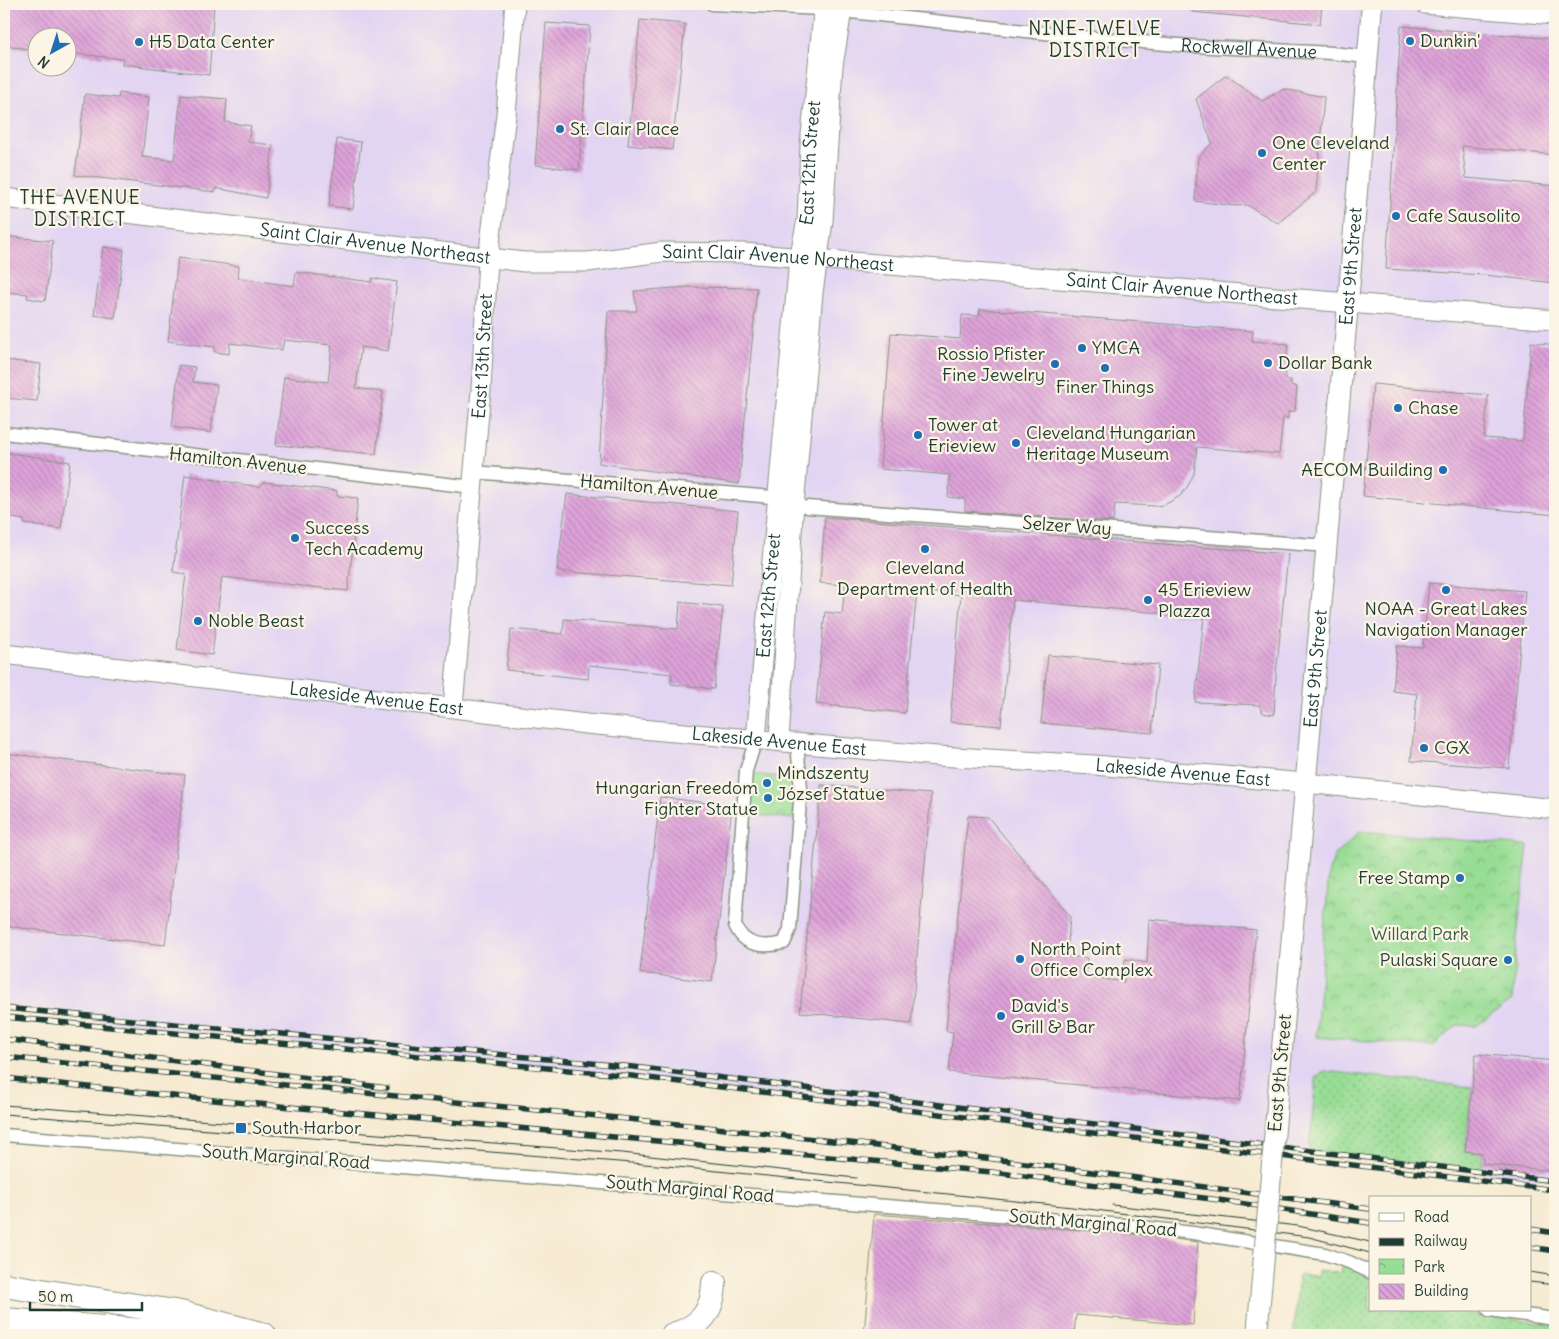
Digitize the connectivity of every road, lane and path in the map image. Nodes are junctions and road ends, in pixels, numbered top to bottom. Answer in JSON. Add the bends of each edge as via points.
{"nodes":[{"id":1,"x":515,"y":4,"type":"edge"},
{"id":2,"x":712,"y":4,"type":"edge"},
{"id":3,"x":1372,"y":4,"type":"edge"},
{"id":4,"x":1425,"y":4,"type":"edge"},
{"id":5,"x":823,"y":7,"type":"edge"},
{"id":6,"x":843,"y":8,"type":"edge"},
{"id":7,"x":1555,"y":15,"type":"edge"},
{"id":8,"x":1367,"y":57,"type":"junction"},
{"id":9,"x":4,"y":198,"type":"edge"},
{"id":10,"x":488,"y":259,"type":"junction"},
{"id":11,"x":808,"y":260,"type":"junction"},
{"id":12,"x":1348,"y":304,"type":"junction"},
{"id":13,"x":1555,"y":320,"type":"edge"},
{"id":14,"x":4,"y":433,"type":"edge"},
{"id":15,"x":473,"y":480,"type":"junction"},
{"id":16,"x":793,"y":501,"type":"junction"},
{"id":17,"x":1327,"y":546,"type":"junction"},
{"id":18,"x":4,"y":654,"type":"edge"},
{"id":19,"x":453,"y":707,"type":"junction"},
{"id":20,"x":756,"y":739,"type":"junction"},
{"id":21,"x":788,"y":742,"type":"junction"},
{"id":22,"x":1306,"y":783,"type":"junction"},
{"id":23,"x":1555,"y":809,"type":"edge"},
{"id":24,"x":4,"y":1135,"type":"edge"},
{"id":25,"x":1369,"y":1272,"type":"edge"},
{"id":26,"x":714,"y":1283,"type":"dead end"},
{"id":27,"x":4,"y":1285,"type":"edge"},
{"id":28,"x":1504,"y":1312,"type":"edge"},
{"id":29,"x":1555,"y":1319,"type":"edge"},
{"id":30,"x":4,"y":1320,"type":"edge"},
{"id":31,"x":193,"y":1335,"type":"edge"},
{"id":32,"x":264,"y":1335,"type":"edge"},
{"id":33,"x":673,"y":1335,"type":"edge"},
{"id":34,"x":1257,"y":1335,"type":"edge"}],
"edges":[{"from":1,"to":10,"type":"street","name":"East 13th Street","via":[[506,115]]},
{"from":2,"to":5,"type":"street","name":"Rockwell Avenue"},
{"from":3,"to":8,"type":"main road","name":"East 9th Street"},
{"from":4,"to":7,"type":"street"},
{"from":5,"to":6,"type":"street","name":"Rockwell Avenue"},
{"from":5,"to":11,"type":"street","name":"East 12th Street","via":[[810,145]]},
{"from":6,"to":8,"type":"street","name":"Rockwell Avenue","via":[[1088,38]]},
{"from":6,"to":11,"type":"street","name":"East 12th Street","via":[[833,66],[823,211]]},
{"from":8,"to":12,"type":"main road","name":"East 9th Street"},
{"from":9,"to":10,"type":"street","name":"Saint Clair Avenue Northeast"},
{"from":10,"to":11,"type":"street","name":"Saint Clair Avenue Northeast","via":[[588,262],[692,251]]},
{"from":10,"to":15,"type":"street","name":"East 13th Street"},
{"from":11,"to":12,"type":"street","name":"Saint Clair Avenue Northeast"},
{"from":11,"to":16,"type":"street","name":"East 12th Street"},
{"from":12,"to":13,"type":"street","name":"Saint Clair Avenue Northeast"},
{"from":12,"to":17,"type":"main road","name":"East 9th Street"},
{"from":14,"to":15,"type":"street","name":"Hamilton Avenue"},
{"from":15,"to":16,"type":"street","name":"Hamilton Avenue"},
{"from":15,"to":19,"type":"street","name":"East 13th Street"},
{"from":16,"to":17,"type":"street","name":"Selzer Way"},
{"from":16,"to":20,"type":"street","name":"East 12th Street"},
{"from":16,"to":21,"type":"street","name":"East 12th Street"},
{"from":17,"to":22,"type":"main road","name":"East 9th Street"},
{"from":18,"to":19,"type":"street","name":"Lakeside Avenue East"},
{"from":19,"to":20,"type":"street","name":"Lakeside Avenue East","via":[[586,724]]},
{"from":20,"to":21,"type":"street","name":"Lakeside Avenue East"},
{"from":20,"to":21,"type":"street","name":"East 12th Street","via":[[746,771],[735,925],[739,937],[748,943],[772,946],[784,943],[790,929],[801,789]]},
{"from":21,"to":22,"type":"street","name":"Lakeside Avenue East"},
{"from":22,"to":23,"type":"street","name":"Lakeside Avenue East"},
{"from":22,"to":34,"type":"main road","name":"East 9th Street","bridge":true},
{"from":24,"to":25,"type":"street","name":"South Marginal Road","via":[[1185,1232],[1325,1254]]},
{"from":26,"to":33,"type":"highway","via":[[713,1300],[706,1316],[690,1329]]},
{"from":27,"to":32,"type":"highway","via":[[181,1313]]},
{"from":28,"to":29,"type":"street"},
{"from":30,"to":31,"type":"highway"}]}
